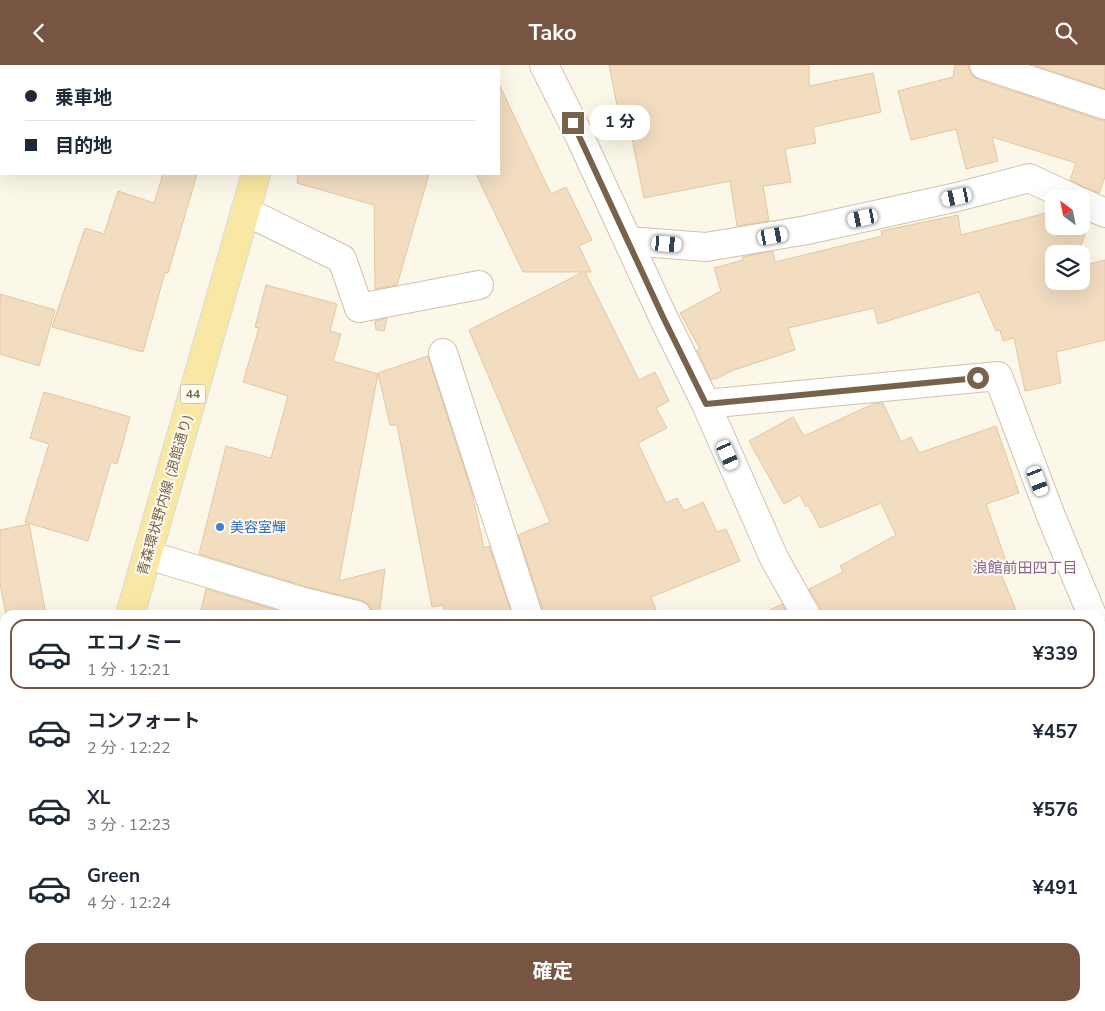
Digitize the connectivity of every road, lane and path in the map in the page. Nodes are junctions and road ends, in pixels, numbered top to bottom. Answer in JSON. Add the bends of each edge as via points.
{"nodes":[{"id":1,"x":544,"y":65,"type":"edge"},
{"id":2,"x":984,"y":65,"type":"edge"},
{"id":3,"x":1105,"y":105,"type":"edge"},
{"id":4,"x":256,"y":175,"type":"edge"},
{"id":5,"x":1056,"y":190,"type":"edge"},
{"id":6,"x":1090,"y":206,"type":"edge"},
{"id":7,"x":245,"y":211,"type":"junction"},
{"id":8,"x":1105,"y":213,"type":"edge"},
{"id":9,"x":628,"y":241,"type":"junction"},
{"id":10,"x":479,"y":285,"type":"dead end"},
{"id":11,"x":443,"y":353,"type":"dead end"},
{"id":12,"x":706,"y":404,"type":"junction"},
{"id":13,"x":148,"y":555,"type":"junction"},
{"id":14,"x":298,"y":608,"type":"edge"},
{"id":15,"x":132,"y":610,"type":"edge"},
{"id":16,"x":315,"y":610,"type":"edge"},
{"id":17,"x":526,"y":610,"type":"edge"},
{"id":18,"x":803,"y":610,"type":"edge"},
{"id":19,"x":1090,"y":610,"type":"edge"}],
"edges":[{"from":1,"to":9,"type":"street"},
{"from":2,"to":3,"type":"street"},
{"from":4,"to":7,"type":"main road","name":"青森環状野内線 (浪館通り)","number":"44"},
{"from":5,"to":9,"type":"street","via":[[1029,177],[957,197],[807,230],[706,247]]},
{"from":6,"to":8,"type":"street"},
{"from":7,"to":10,"type":"street","via":[[342,259],[359,308]]},
{"from":7,"to":13,"type":"main road","name":"青森環状野内線 (浪館通り)","number":"44"},
{"from":9,"to":12,"type":"street"},
{"from":11,"to":17,"type":"street"},
{"from":12,"to":18,"type":"street","via":[[774,558]]},
{"from":12,"to":19,"type":"street","via":[[998,376]]},
{"from":13,"to":14,"type":"street"},
{"from":13,"to":15,"type":"main road","name":"青森環状野内線 (浪館通り)","number":"44"},
{"from":14,"to":16,"type":"street"}]}
